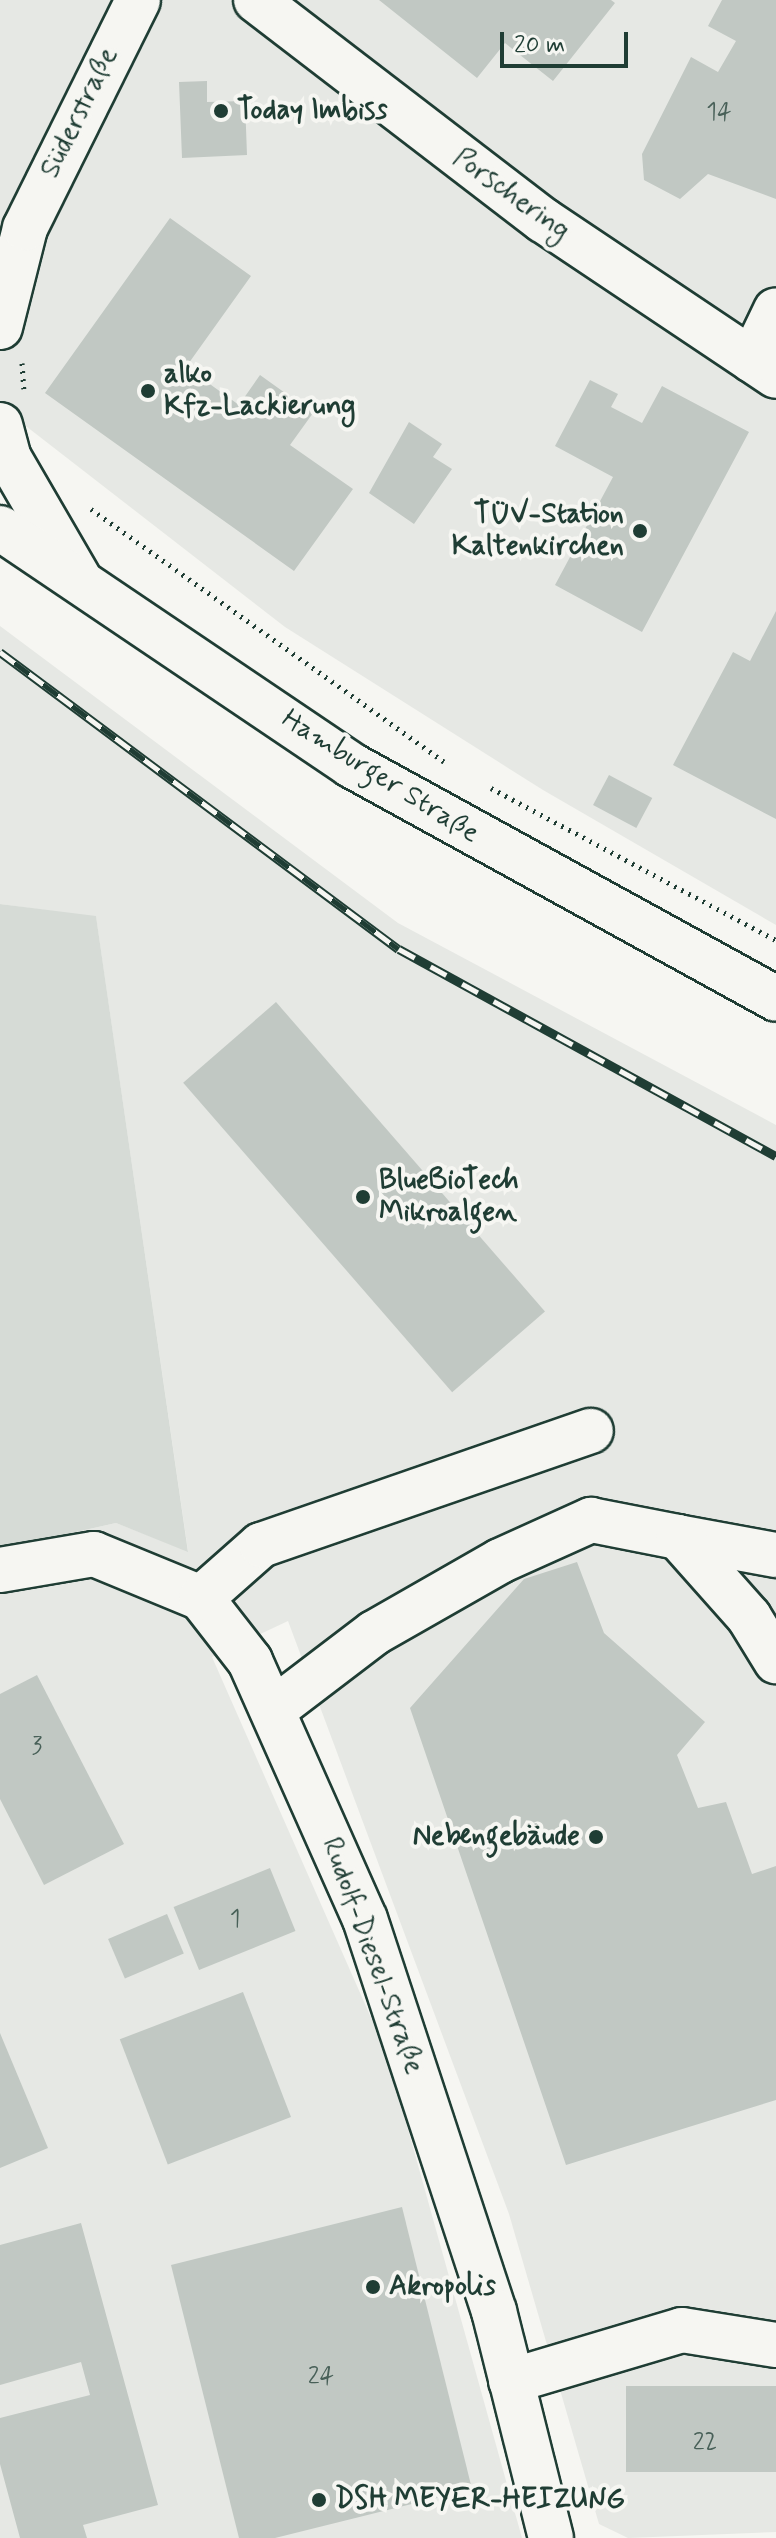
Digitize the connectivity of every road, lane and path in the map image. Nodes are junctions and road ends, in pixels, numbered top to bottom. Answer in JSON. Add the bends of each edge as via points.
{"nodes":[{"id":1,"x":138,"y":0,"type":"edge"},
{"id":2,"x":256,"y":0,"type":"edge"},
{"id":3,"x":13,"y":243,"type":"edge"},
{"id":4,"x":776,"y":310,"type":"edge"},
{"id":5,"x":0,"y":327,"type":"edge"},
{"id":6,"x":764,"y":368,"type":"edge"},
{"id":7,"x":0,"y":425,"type":"edge"},
{"id":8,"x":87,"y":506,"type":"dead end"},
{"id":9,"x":0,"y":528,"type":"edge"},
{"id":10,"x":78,"y":577,"type":"junction"},
{"id":11,"x":448,"y":765,"type":"dead end"},
{"id":12,"x":476,"y":780,"type":"dead end"},
{"id":13,"x":776,"y":940,"type":"edge"},
{"id":14,"x":776,"y":999,"type":"edge"},
{"id":15,"x":591,"y":1431,"type":"dead end"},
{"id":16,"x":678,"y":1537,"type":"junction"},
{"id":17,"x":776,"y":1555,"type":"edge"},
{"id":18,"x":0,"y":1570,"type":"edge"},
{"id":19,"x":201,"y":1598,"type":"junction"},
{"id":20,"x":776,"y":1661,"type":"edge"},
{"id":21,"x":273,"y":1710,"type":"junction"},
{"id":22,"x":776,"y":2345,"type":"edge"},
{"id":23,"x":511,"y":2381,"type":"junction"},
{"id":24,"x":551,"y":2538,"type":"edge"}],
"edges":[{"from":1,"to":3,"type":"street","name":"Süderstraße"},
{"from":2,"to":6,"type":"street","name":"Porschering","via":[[543,220]]},
{"from":3,"to":5,"type":"street","name":"Süderstraße"},
{"from":4,"to":6,"type":"street"},
{"from":7,"to":10,"type":"street","via":[[9,458]]},
{"from":8,"to":11,"type":"path"},
{"from":9,"to":10,"type":"street","name":"Hamburger Straße"},
{"from":10,"to":14,"type":"street","name":"Hamburger Straße","via":[[351,765]]},
{"from":12,"to":13,"type":"path"},
{"from":15,"to":19,"type":"street","via":[[261,1545]]},
{"from":16,"to":17,"type":"street"},
{"from":16,"to":20,"type":"street","via":[[749,1617]]},
{"from":16,"to":21,"type":"street","via":[[591,1520],[500,1561],[374,1633]]},
{"from":18,"to":19,"type":"street","name":"Rudolf-Diesel-Straße","via":[[94,1554]]},
{"from":19,"to":21,"type":"street","name":"Rudolf-Diesel-Straße","via":[[250,1661]]},
{"from":21,"to":23,"type":"street","name":"Rudolf-Diesel-Straße","via":[[365,1919]]},
{"from":22,"to":23,"type":"street","via":[[682,2330]]},
{"from":23,"to":24,"type":"street","name":"Rudolf-Diesel-Straße"}]}
